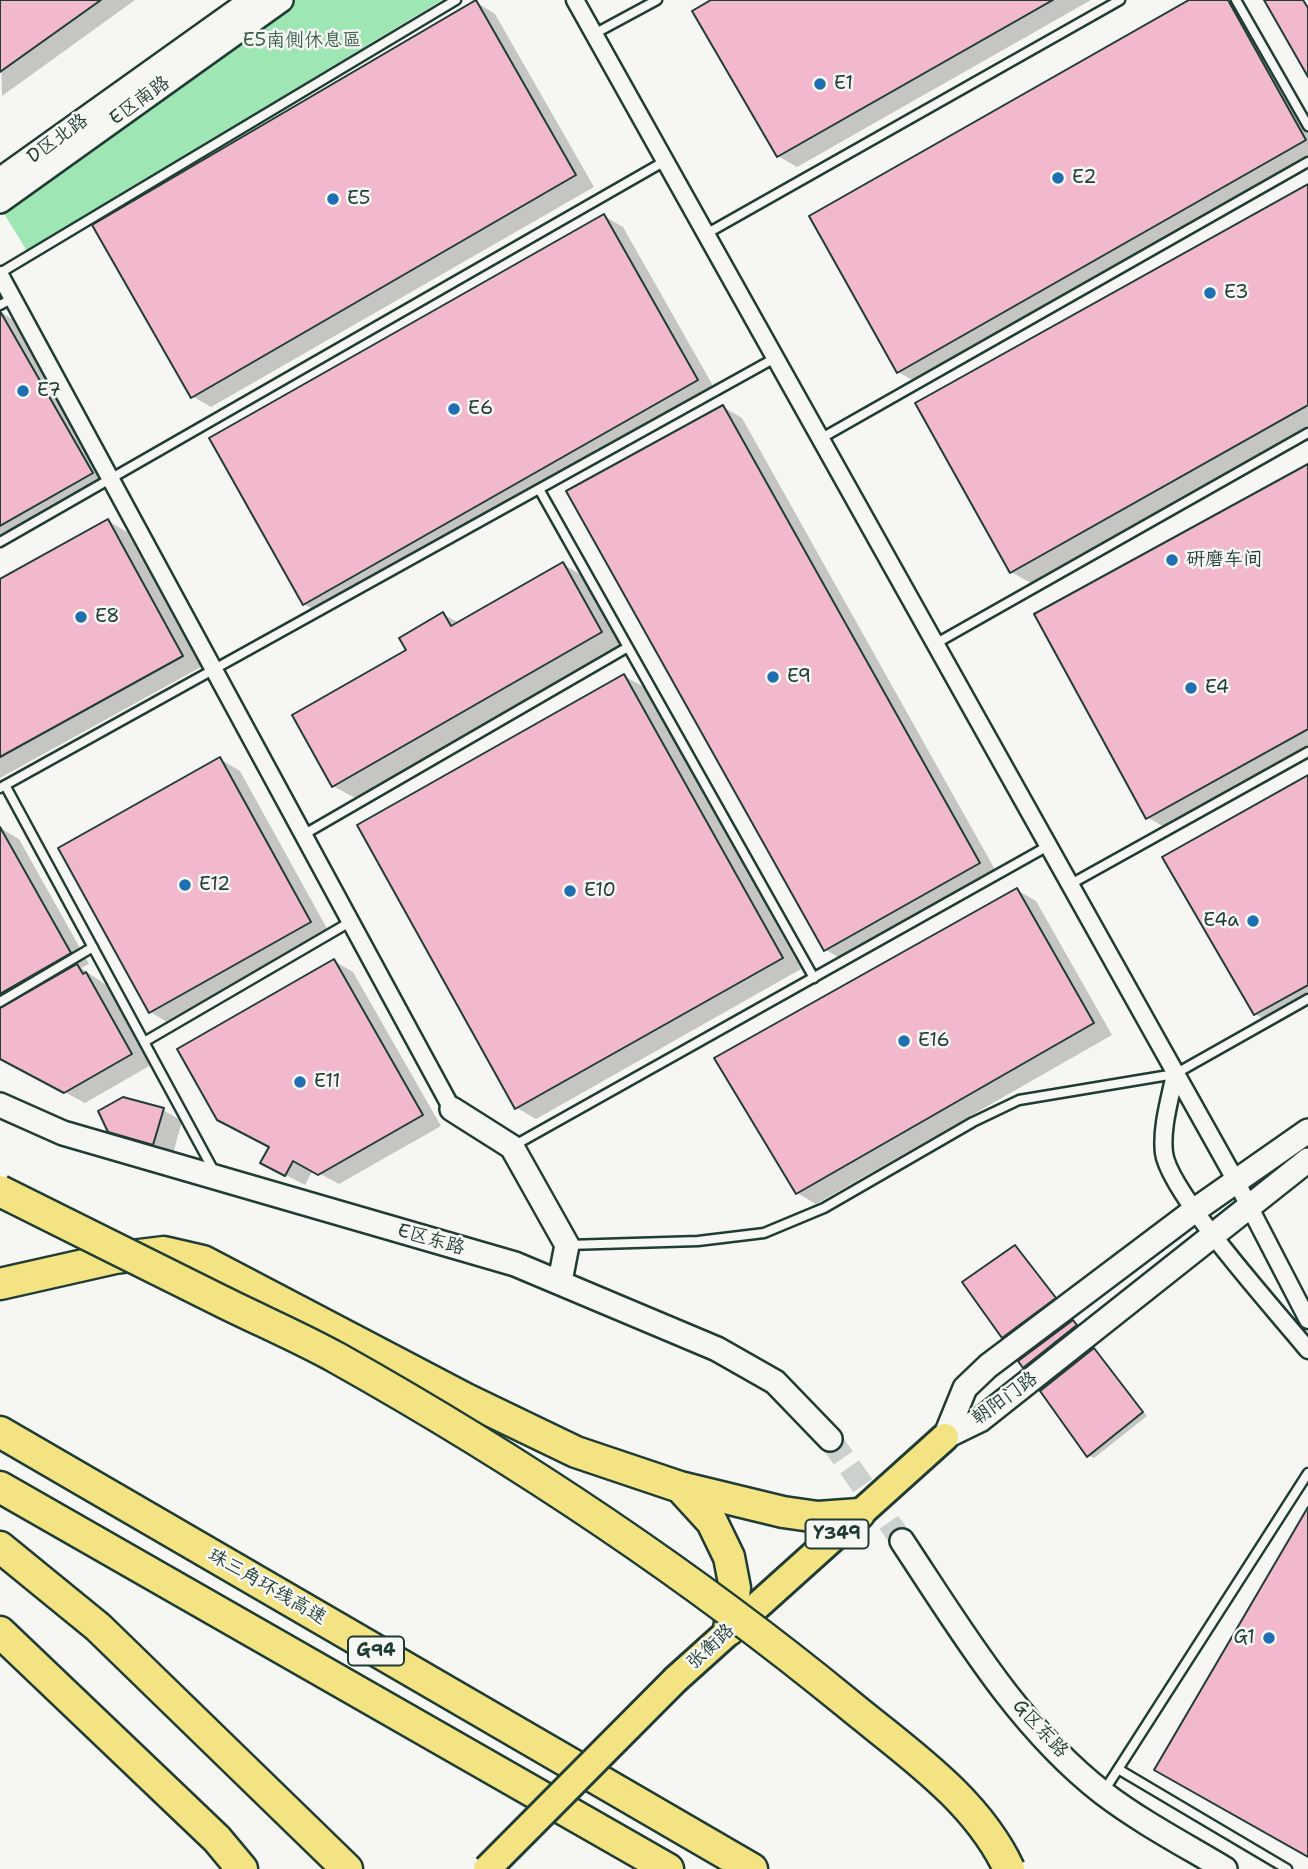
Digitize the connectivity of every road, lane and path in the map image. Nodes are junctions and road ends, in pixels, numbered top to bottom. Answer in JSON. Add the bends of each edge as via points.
{"nodes":[{"id":1,"x":252,"y":0,"type":"edge"},
{"id":2,"x":281,"y":0,"type":"edge"},
{"id":3,"x":456,"y":0,"type":"edge"},
{"id":4,"x":575,"y":0,"type":"edge"},
{"id":5,"x":657,"y":0,"type":"edge"},
{"id":6,"x":1120,"y":0,"type":"edge"},
{"id":7,"x":1236,"y":0,"type":"edge"},
{"id":8,"x":594,"y":34,"type":"junction"},
{"id":9,"x":1308,"y":125,"type":"edge"},
{"id":10,"x":665,"y":161,"type":"junction"},
{"id":11,"x":1308,"y":162,"type":"edge"},
{"id":12,"x":0,"y":180,"type":"edge"},
{"id":13,"x":0,"y":201,"type":"edge"},
{"id":14,"x":706,"y":234,"type":"junction"},
{"id":15,"x":0,"y":274,"type":"edge"},
{"id":16,"x":6,"y":302,"type":"edge"},
{"id":17,"x":775,"y":358,"type":"junction"},
{"id":18,"x":1308,"y":433,"type":"edge"},
{"id":19,"x":820,"y":439,"type":"junction"},
{"id":20,"x":110,"y":479,"type":"junction"},
{"id":21,"x":539,"y":489,"type":"junction"},
{"id":22,"x":0,"y":542,"type":"edge"},
{"id":23,"x":935,"y":644,"type":"junction"},
{"id":24,"x":628,"y":647,"type":"junction"},
{"id":25,"x":214,"y":669,"type":"junction"},
{"id":26,"x":1308,"y":752,"type":"edge"},
{"id":27,"x":2,"y":786,"type":"edge"},
{"id":28,"x":303,"y":835,"type":"junction"},
{"id":29,"x":1048,"y":846,"type":"junction"},
{"id":30,"x":1069,"y":885,"type":"junction"},
{"id":31,"x":350,"y":922,"type":"junction"},
{"id":32,"x":93,"y":947,"type":"junction"},
{"id":33,"x":814,"y":978,"type":"junction"},
{"id":34,"x":1308,"y":999,"type":"edge"},
{"id":35,"x":0,"y":1002,"type":"edge"},
{"id":36,"x":144,"y":1042,"type":"junction"},
{"id":37,"x":1175,"y":1074,"type":"junction"},
{"id":38,"x":0,"y":1105,"type":"edge"},
{"id":39,"x":452,"y":1109,"type":"joint"},
{"id":40,"x":1308,"y":1131,"type":"edge"},
{"id":41,"x":512,"y":1147,"type":"junction"},
{"id":42,"x":1308,"y":1160,"type":"edge"},
{"id":43,"x":218,"y":1179,"type":"junction"},
{"id":44,"x":1236,"y":1181,"type":"junction"},
{"id":45,"x":0,"y":1191,"type":"edge"},
{"id":46,"x":1250,"y":1206,"type":"junction"},
{"id":47,"x":1195,"y":1210,"type":"junction"},
{"id":48,"x":1215,"y":1235,"type":"junction"},
{"id":49,"x":567,"y":1245,"type":"junction"},
{"id":50,"x":560,"y":1281,"type":"junction"},
{"id":51,"x":0,"y":1284,"type":"edge"},
{"id":52,"x":1308,"y":1320,"type":"edge"},
{"id":53,"x":1308,"y":1350,"type":"edge"},
{"id":54,"x":0,"y":1432,"type":"edge"},
{"id":55,"x":945,"y":1437,"type":"junction"},
{"id":56,"x":830,"y":1438,"type":"tunnel mouth"},
{"id":57,"x":1308,"y":1472,"type":"edge"},
{"id":58,"x":0,"y":1487,"type":"edge"},
{"id":59,"x":680,"y":1487,"type":"junction"},
{"id":60,"x":859,"y":1514,"type":"junction"},
{"id":61,"x":902,"y":1541,"type":"tunnel mouth"},
{"id":62,"x":0,"y":1547,"type":"edge"},
{"id":63,"x":729,"y":1630,"type":"junction"},
{"id":64,"x":0,"y":1632,"type":"edge"},
{"id":65,"x":1118,"y":1769,"type":"junction"},
{"id":66,"x":1103,"y":1793,"type":"junction"},
{"id":67,"x":242,"y":1869,"type":"edge"},
{"id":68,"x":347,"y":1869,"type":"edge"},
{"id":69,"x":487,"y":1869,"type":"edge"},
{"id":70,"x":668,"y":1869,"type":"edge"},
{"id":71,"x":752,"y":1869,"type":"edge"},
{"id":72,"x":1009,"y":1869,"type":"edge"},
{"id":73,"x":1225,"y":1869,"type":"edge"},
{"id":74,"x":1287,"y":1869,"type":"edge"}],
"edges":[{"from":1,"to":12,"type":"street","name":"D区北路"},
{"from":2,"to":13,"type":"street","name":"E区南路"},
{"from":3,"to":15,"type":"lane"},
{"from":4,"to":8,"type":"street"},
{"from":5,"to":8,"type":"lane"},
{"from":6,"to":14,"type":"lane"},
{"from":7,"to":9,"type":"lane"},
{"from":8,"to":10,"type":"street"},
{"from":10,"to":14,"type":"street"},
{"from":10,"to":20,"type":"lane"},
{"from":11,"to":19,"type":"lane"},
{"from":14,"to":17,"type":"street"},
{"from":15,"to":16,"type":"street"},
{"from":16,"to":20,"type":"street"},
{"from":17,"to":19,"type":"street"},
{"from":17,"to":21,"type":"lane"},
{"from":18,"to":23,"type":"lane"},
{"from":19,"to":23,"type":"street"},
{"from":20,"to":22,"type":"lane"},
{"from":20,"to":25,"type":"street"},
{"from":21,"to":24,"type":"lane"},
{"from":21,"to":25,"type":"lane"},
{"from":23,"to":29,"type":"street"},
{"from":24,"to":28,"type":"lane"},
{"from":24,"to":33,"type":"lane"},
{"from":25,"to":27,"type":"lane"},
{"from":25,"to":28,"type":"street"},
{"from":26,"to":30,"type":"lane"},
{"from":27,"to":32,"type":"lane"},
{"from":28,"to":31,"type":"street"},
{"from":29,"to":30,"type":"street"},
{"from":29,"to":33,"type":"lane"},
{"from":30,"to":37,"type":"street"},
{"from":31,"to":36,"type":"lane"},
{"from":31,"to":39,"type":"street"},
{"from":32,"to":35,"type":"lane"},
{"from":32,"to":36,"type":"lane"},
{"from":33,"to":41,"type":"lane"},
{"from":34,"to":37,"type":"lane"},
{"from":36,"to":43,"type":"lane"},
{"from":37,"to":44,"type":"street"},
{"from":37,"to":47,"type":"street","via":[[1164,1154],[1176,1183]]},
{"from":37,"to":49,"type":"lane","via":[[1019,1100],[972,1122],[824,1208],[764,1233],[698,1241]]},
{"from":38,"to":43,"type":"street","name":"E区东路","via":[[64,1133]]},
{"from":39,"to":41,"type":"street"},
{"from":40,"to":44,"type":"street","name":"朝阳门路"},
{"from":41,"to":49,"type":"street"},
{"from":42,"to":46,"type":"street","name":"朝阳门路"},
{"from":43,"to":50,"type":"street","name":"E区东路"},
{"from":44,"to":46,"type":"street"},
{"from":44,"to":47,"type":"street","name":"朝阳门路"},
{"from":45,"to":72,"type":"highway","bridge":true,"via":[[334,1357],[494,1450],[639,1544],[789,1656],[929,1771],[969,1809]]},
{"from":46,"to":48,"type":"street","name":"朝阳门路"},
{"from":46,"to":52,"type":"street"},
{"from":47,"to":48,"type":"street"},
{"from":47,"to":55,"type":"street","name":"朝阳门路","via":[[988,1366],[965,1388]]},
{"from":48,"to":53,"type":"street"},
{"from":48,"to":55,"type":"street","name":"朝阳门路","via":[[980,1420]]},
{"from":49,"to":50,"type":"street"},
{"from":50,"to":56,"type":"street","name":"E区东路","via":[[717,1349],[775,1382]]},
{"from":51,"to":59,"type":"highway","via":[[164,1252],[203,1261],[576,1452]]},
{"from":54,"to":71,"type":"highway","name":"珠三角环线高速","number":"G94"},
{"from":55,"to":60,"type":"main road","name":"张衡路","number":"Y349"},
{"from":57,"to":65,"type":"lane"},
{"from":58,"to":70,"type":"highway","number":"G94"},
{"from":59,"to":60,"type":"highway","via":[[783,1512],[818,1517]]},
{"from":59,"to":63,"type":"highway","via":[[712,1522],[729,1557],[735,1588]]},
{"from":60,"to":63,"type":"main road","name":"张衡路","number":"Y349"},
{"from":61,"to":66,"type":"street","name":"G区东路","via":[[988,1671]]},
{"from":62,"to":68,"type":"highway","via":[[98,1627]]},
{"from":63,"to":69,"type":"main road","name":"张衡路","bridge":true},
{"from":64,"to":67,"type":"highway","via":[[217,1839]]},
{"from":65,"to":66,"type":"lane"},
{"from":65,"to":74,"type":"lane"},
{"from":66,"to":73,"type":"street","name":"G区东路"}]}
